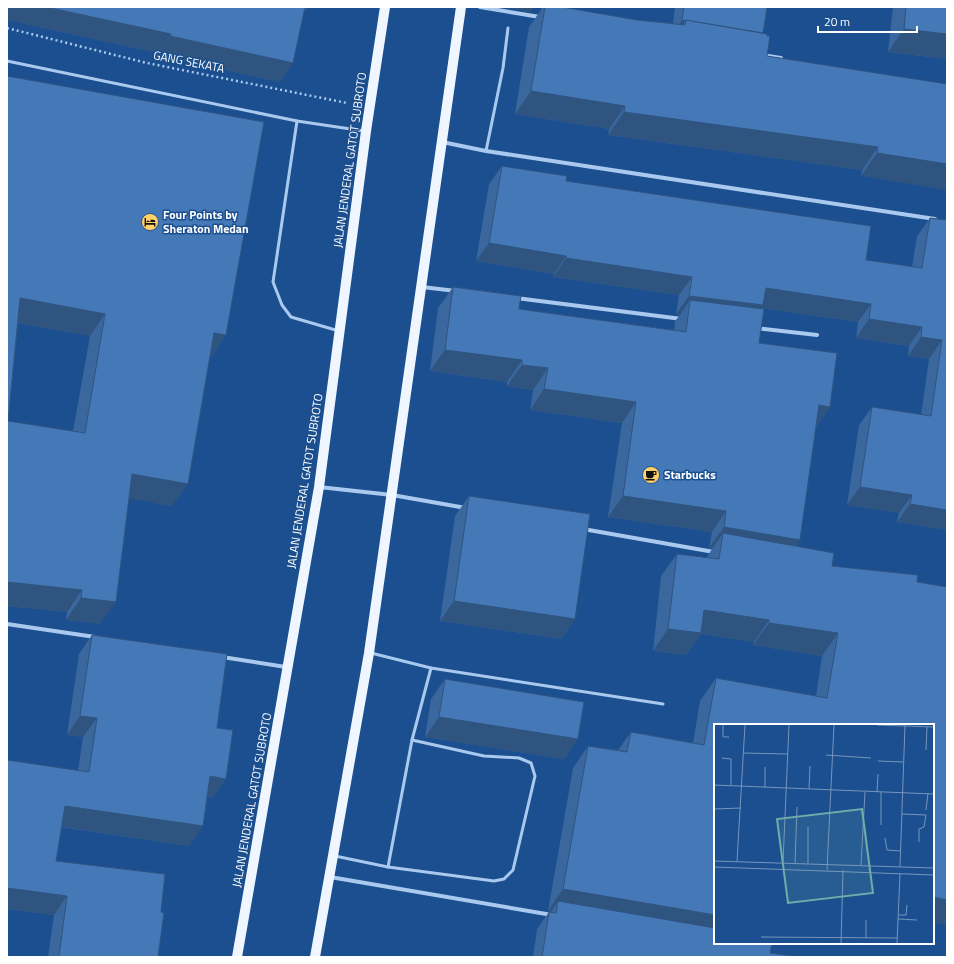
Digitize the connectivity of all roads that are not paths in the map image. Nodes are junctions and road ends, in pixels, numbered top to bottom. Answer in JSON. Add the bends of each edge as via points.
{"nodes":[{"id":1,"x":385,"y":7,"type":"edge"},
{"id":2,"x":461,"y":7,"type":"edge"},
{"id":3,"x":480,"y":7,"type":"edge"},
{"id":4,"x":543,"y":18,"type":"edge"},
{"id":5,"x":508,"y":28,"type":"dead end"},
{"id":6,"x":753,"y":54,"type":"edge"},
{"id":7,"x":784,"y":59,"type":"edge"},
{"id":8,"x":7,"y":61,"type":"edge"},
{"id":9,"x":297,"y":121,"type":"junction"},
{"id":10,"x":366,"y":131,"type":"junction"},
{"id":11,"x":441,"y":142,"type":"junction"},
{"id":12,"x":486,"y":151,"type":"junction"},
{"id":13,"x":939,"y":219,"type":"edge"},
{"id":14,"x":422,"y":286,"type":"junction"},
{"id":15,"x":461,"y":291,"type":"edge"},
{"id":16,"x":509,"y":297,"type":"edge"},
{"id":17,"x":691,"y":320,"type":"edge"},
{"id":18,"x":754,"y":327,"type":"edge"},
{"id":19,"x":340,"y":331,"type":"junction"},
{"id":20,"x":818,"y":335,"type":"dead end"},
{"id":21,"x":319,"y":487,"type":"junction"},
{"id":22,"x":392,"y":495,"type":"junction"},
{"id":23,"x":470,"y":509,"type":"edge"},
{"id":24,"x":580,"y":528,"type":"edge"},
{"id":25,"x":720,"y":554,"type":"edge"},
{"id":26,"x":7,"y":624,"type":"edge"},
{"id":27,"x":101,"y":638,"type":"edge"},
{"id":28,"x":369,"y":653,"type":"junction"},
{"id":29,"x":218,"y":657,"type":"edge"},
{"id":30,"x":289,"y":668,"type":"junction"},
{"id":31,"x":431,"y":668,"type":"junction"},
{"id":32,"x":663,"y":704,"type":"dead end"},
{"id":33,"x":412,"y":740,"type":"junction"},
{"id":34,"x":333,"y":856,"type":"junction"},
{"id":35,"x":388,"y":867,"type":"junction"},
{"id":36,"x":329,"y":877,"type":"junction"},
{"id":37,"x":556,"y":916,"type":"edge"},
{"id":38,"x":237,"y":957,"type":"edge"},
{"id":39,"x":315,"y":957,"type":"edge"}],
"edges":[{"from":1,"to":10,"type":"main road","name":"JALAN JENDERAL GATOT SUBROTO"},
{"from":2,"to":11,"type":"main road"},
{"from":3,"to":4,"type":"street"},
{"from":5,"to":12,"type":"lane","via":[[503,68]]},
{"from":6,"to":7,"type":"street"},
{"from":8,"to":9,"type":"lane"},
{"from":9,"to":10,"type":"lane"},
{"from":9,"to":19,"type":"lane","via":[[274,282],[282,305],[291,317]]},
{"from":10,"to":19,"type":"main road","name":"JALAN JENDERAL GATOT SUBROTO"},
{"from":11,"to":12,"type":"street"},
{"from":11,"to":14,"type":"main road"},
{"from":12,"to":13,"type":"street"},
{"from":14,"to":15,"type":"street"},
{"from":14,"to":22,"type":"main road"},
{"from":16,"to":17,"type":"street"},
{"from":18,"to":20,"type":"street"},
{"from":19,"to":21,"type":"main road","name":"JALAN JENDERAL GATOT SUBROTO"},
{"from":21,"to":22,"type":"street"},
{"from":21,"to":30,"type":"main road","name":"JALAN JENDERAL GATOT SUBROTO"},
{"from":22,"to":23,"type":"street"},
{"from":22,"to":28,"type":"main road"},
{"from":24,"to":25,"type":"street"},
{"from":26,"to":27,"type":"street"},
{"from":28,"to":31,"type":"lane"},
{"from":28,"to":34,"type":"main road"},
{"from":29,"to":30,"type":"street"},
{"from":30,"to":38,"type":"main road","name":"JALAN JENDERAL GATOT SUBROTO"},
{"from":31,"to":32,"type":"lane"},
{"from":31,"to":33,"type":"lane"},
{"from":33,"to":35,"type":"lane"},
{"from":33,"to":35,"type":"lane","via":[[484,756],[519,758],[531,763],[534,776],[513,870],[504,879],[494,881]]},
{"from":34,"to":35,"type":"lane"},
{"from":34,"to":36,"type":"main road"},
{"from":36,"to":37,"type":"street"},
{"from":36,"to":39,"type":"main road"}]}
